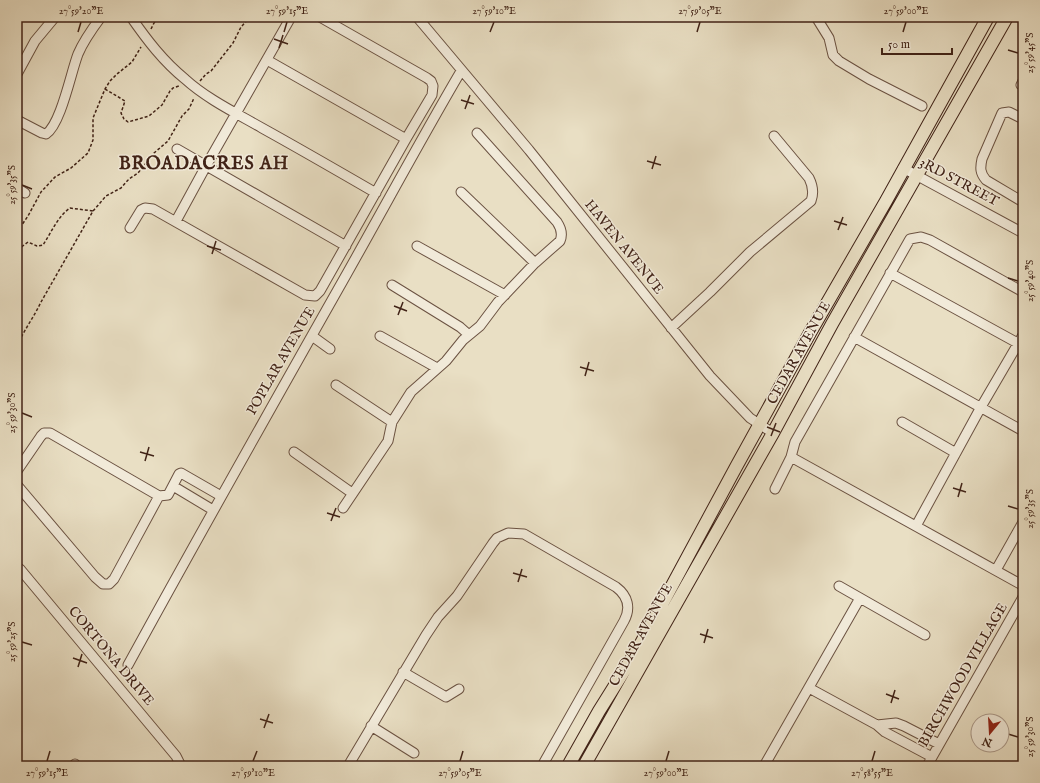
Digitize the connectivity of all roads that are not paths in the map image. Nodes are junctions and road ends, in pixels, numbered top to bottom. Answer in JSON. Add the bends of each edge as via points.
{"nodes":[{"id":1,"x":55,"y":17,"type":"edge"},
{"id":2,"x":102,"y":17,"type":"edge"},
{"id":3,"x":131,"y":17,"type":"edge"},
{"id":4,"x":291,"y":17,"type":"edge"},
{"id":5,"x":320,"y":17,"type":"edge"},
{"id":6,"x":417,"y":17,"type":"edge"},
{"id":7,"x":816,"y":17,"type":"edge"},
{"id":8,"x":988,"y":17,"type":"edge"},
{"id":9,"x":1007,"y":17,"type":"edge"},
{"id":10,"x":267,"y":60,"type":"junction"},
{"id":11,"x":461,"y":71,"type":"junction"},
{"id":12,"x":17,"y":74,"type":"edge"},
{"id":13,"x":922,"y":106,"type":"dead end"},
{"id":14,"x":236,"y":113,"type":"junction"},
{"id":15,"x":1023,"y":119,"type":"edge"},
{"id":16,"x":17,"y":120,"type":"edge"},
{"id":17,"x":477,"y":133,"type":"dead end"},
{"id":18,"x":774,"y":136,"type":"dead end"},
{"id":19,"x":406,"y":139,"type":"junction"},
{"id":20,"x":177,"y":149,"type":"dead end"},
{"id":21,"x":206,"y":166,"type":"junction"},
{"id":22,"x":903,"y":168,"type":"junction"},
{"id":23,"x":917,"y":175,"type":"junction"},
{"id":24,"x":376,"y":192,"type":"junction"},
{"id":25,"x":461,"y":192,"type":"dead end"},
{"id":26,"x":1023,"y":202,"type":"edge"},
{"id":27,"x":176,"y":221,"type":"junction"},
{"id":28,"x":130,"y":228,"type":"dead end"},
{"id":29,"x":1023,"y":233,"type":"edge"},
{"id":30,"x":346,"y":246,"type":"junction"},
{"id":31,"x":418,"y":246,"type":"dead end"},
{"id":32,"x":535,"y":263,"type":"junction"},
{"id":33,"x":890,"y":273,"type":"junction"},
{"id":34,"x":392,"y":285,"type":"dead end"},
{"id":35,"x":1023,"y":292,"type":"edge"},
{"id":36,"x":505,"y":295,"type":"junction"},
{"id":37,"x":671,"y":328,"type":"junction"},
{"id":38,"x":469,"y":335,"type":"junction"},
{"id":39,"x":1023,"y":335,"type":"edge"},
{"id":40,"x":312,"y":336,"type":"junction"},
{"id":41,"x":380,"y":336,"type":"dead end"},
{"id":42,"x":854,"y":337,"type":"junction"},
{"id":43,"x":1021,"y":345,"type":"edge"},
{"id":44,"x":330,"y":349,"type":"dead end"},
{"id":45,"x":437,"y":368,"type":"junction"},
{"id":46,"x":336,"y":386,"type":"dead end"},
{"id":47,"x":981,"y":407,"type":"junction"},
{"id":48,"x":392,"y":422,"type":"junction"},
{"id":49,"x":902,"y":422,"type":"dead end"},
{"id":50,"x":759,"y":425,"type":"junction"},
{"id":51,"x":1023,"y":431,"type":"edge"},
{"id":52,"x":772,"y":433,"type":"junction"},
{"id":53,"x":294,"y":452,"type":"dead end"},
{"id":54,"x":956,"y":453,"type":"junction"},
{"id":55,"x":791,"y":457,"type":"junction"},
{"id":56,"x":17,"y":471,"type":"edge"},
{"id":57,"x":17,"y":485,"type":"edge"},
{"id":58,"x":173,"y":486,"type":"junction"},
{"id":59,"x":775,"y":489,"type":"dead end"},
{"id":60,"x":352,"y":493,"type":"junction"},
{"id":61,"x":159,"y":496,"type":"junction"},
{"id":62,"x":221,"y":496,"type":"junction"},
{"id":63,"x":343,"y":508,"type":"dead end"},
{"id":64,"x":213,"y":510,"type":"junction"},
{"id":65,"x":1023,"y":522,"type":"edge"},
{"id":66,"x":916,"y":526,"type":"junction"},
{"id":67,"x":17,"y":567,"type":"edge"},
{"id":68,"x":996,"y":570,"type":"junction"},
{"id":69,"x":1022,"y":585,"type":"dead end"},
{"id":70,"x":839,"y":586,"type":"dead end"},
{"id":71,"x":676,"y":591,"type":"junction"},
{"id":72,"x":1023,"y":597,"type":"edge"},
{"id":73,"x":860,"y":598,"type":"junction"},
{"id":74,"x":925,"y":635,"type":"dead end"},
{"id":75,"x":128,"y":665,"type":"dead end"},
{"id":76,"x":403,"y":672,"type":"junction"},
{"id":77,"x":809,"y":688,"type":"junction"},
{"id":78,"x":459,"y":689,"type":"dead end"},
{"id":79,"x":877,"y":725,"type":"junction"},
{"id":80,"x":371,"y":726,"type":"junction"},
{"id":81,"x":939,"y":744,"type":"junction"},
{"id":82,"x":414,"y":753,"type":"dead end"},
{"id":83,"x":932,"y":757,"type":"junction"},
{"id":84,"x":181,"y":766,"type":"edge"},
{"id":85,"x":348,"y":766,"type":"edge"},
{"id":86,"x":542,"y":766,"type":"edge"},
{"id":87,"x":568,"y":766,"type":"edge"},
{"id":88,"x":584,"y":766,"type":"edge"},
{"id":89,"x":764,"y":766,"type":"edge"},
{"id":90,"x":927,"y":766,"type":"edge"}],
"edges":[{"from":1,"to":12,"type":"street","via":[[36,41]]},
{"from":2,"to":16,"type":"street","via":[[84,41],[61,108],[49,131],[42,134]]},
{"from":3,"to":14,"type":"street","via":[[146,39],[185,80]]},
{"from":4,"to":10,"type":"street"},
{"from":5,"to":19,"type":"street","via":[[431,81],[432,95]]},
{"from":6,"to":11,"type":"street","name":"HAVEN AVENUE"},
{"from":7,"to":13,"type":"street","via":[[829,38],[833,55],[839,61]]},
{"from":8,"to":22,"type":"main road","name":"CEDAR AVENUE"},
{"from":9,"to":23,"type":"main road","name":"CEDAR AVENUE"},
{"from":10,"to":14,"type":"street"},
{"from":10,"to":19,"type":"street"},
{"from":11,"to":37,"type":"street","name":"HAVEN AVENUE","via":[[529,150]]},
{"from":11,"to":40,"type":"street","name":"POPLAR AVENUE"},
{"from":14,"to":21,"type":"street"},
{"from":14,"to":24,"type":"street"},
{"from":15,"to":26,"type":"street","via":[[1007,112],[1001,114],[980,167],[986,180]]},
{"from":17,"to":32,"type":"street","via":[[560,227],[560,241]]},
{"from":18,"to":37,"type":"street","via":[[809,178],[813,192],[810,201],[750,252]]},
{"from":19,"to":24,"type":"street"},
{"from":20,"to":21,"type":"street"},
{"from":21,"to":27,"type":"street"},
{"from":21,"to":30,"type":"street"},
{"from":22,"to":23,"type":"street","name":"3RD STREET"},
{"from":22,"to":50,"type":"main road","name":"CEDAR AVENUE"},
{"from":23,"to":29,"type":"street","name":"3RD STREET"},
{"from":23,"to":52,"type":"main road","name":"CEDAR AVENUE"},
{"from":24,"to":30,"type":"street"},
{"from":25,"to":32,"type":"street"},
{"from":27,"to":28,"type":"street","via":[[153,209],[145,208],[139,212]]},
{"from":27,"to":30,"type":"street","via":[[309,296],[315,296],[320,291]]},
{"from":31,"to":36,"type":"street"},
{"from":32,"to":36,"type":"street"},
{"from":33,"to":35,"type":"street","via":[[908,241],[922,237]]},
{"from":33,"to":42,"type":"street"},
{"from":33,"to":43,"type":"street"},
{"from":34,"to":38,"type":"street"},
{"from":36,"to":38,"type":"street","via":[[480,326]]},
{"from":37,"to":50,"type":"street","name":"HAVEN AVENUE","via":[[723,390]]},
{"from":38,"to":45,"type":"street"},
{"from":39,"to":43,"type":"street"},
{"from":40,"to":44,"type":"street"},
{"from":40,"to":62,"type":"street","name":"POPLAR AVENUE"},
{"from":41,"to":45,"type":"street"},
{"from":42,"to":47,"type":"street"},
{"from":42,"to":55,"type":"street","via":[[795,442]]},
{"from":43,"to":47,"type":"street"},
{"from":45,"to":48,"type":"street","via":[[411,392]]},
{"from":46,"to":48,"type":"street"},
{"from":47,"to":51,"type":"street"},
{"from":47,"to":54,"type":"street"},
{"from":48,"to":60,"type":"street","via":[[388,441]]},
{"from":49,"to":54,"type":"street"},
{"from":50,"to":52,"type":"street","name":"HAVEN AVENUE"},
{"from":50,"to":71,"type":"main road","name":"CEDAR AVENUE"},
{"from":52,"to":71,"type":"main road","name":"CEDAR AVENUE"},
{"from":53,"to":60,"type":"street"},
{"from":54,"to":66,"type":"street"},
{"from":55,"to":59,"type":"street"},
{"from":55,"to":66,"type":"street"},
{"from":56,"to":61,"type":"street","via":[[40,436],[50,433]]},
{"from":57,"to":61,"type":"street","via":[[94,577],[103,584],[109,584],[114,580]]},
{"from":58,"to":61,"type":"street","via":[[168,495]]},
{"from":58,"to":62,"type":"street","via":[[181,473]]},
{"from":58,"to":64,"type":"street"},
{"from":60,"to":63,"type":"street"},
{"from":62,"to":64,"type":"street","name":"POPLAR AVENUE"},
{"from":64,"to":75,"type":"street","name":"POPLAR AVENUE"},
{"from":65,"to":68,"type":"street"},
{"from":66,"to":68,"type":"street"},
{"from":67,"to":84,"type":"street","name":"CORTONA DRIVE","via":[[176,756]]},
{"from":68,"to":69,"type":"street"},
{"from":70,"to":73,"type":"street"},
{"from":71,"to":87,"type":"main road","name":"CEDAR AVENUE","via":[[599,711]]},
{"from":71,"to":88,"type":"main road","name":"CEDAR AVENUE"},
{"from":72,"to":81,"type":"street","name":"BIRCHWOOD VILLAGE"},
{"from":73,"to":74,"type":"street"},
{"from":73,"to":77,"type":"street"},
{"from":76,"to":78,"type":"street","via":[[446,697]]},
{"from":76,"to":80,"type":"street"},
{"from":76,"to":86,"type":"street","via":[[438,617],[457,596],[493,543],[506,534],[524,534],[616,587],[627,601],[626,619]]},
{"from":77,"to":79,"type":"street"},
{"from":77,"to":89,"type":"street"},
{"from":79,"to":81,"type":"street","via":[[896,723]]},
{"from":79,"to":83,"type":"street","via":[[885,732]]},
{"from":80,"to":82,"type":"street"},
{"from":80,"to":85,"type":"street"},
{"from":81,"to":83,"type":"street","name":"BIRCHWOOD VILLAGE"},
{"from":83,"to":90,"type":"street","name":"BIRCHWOOD VILLAGE"}]}
